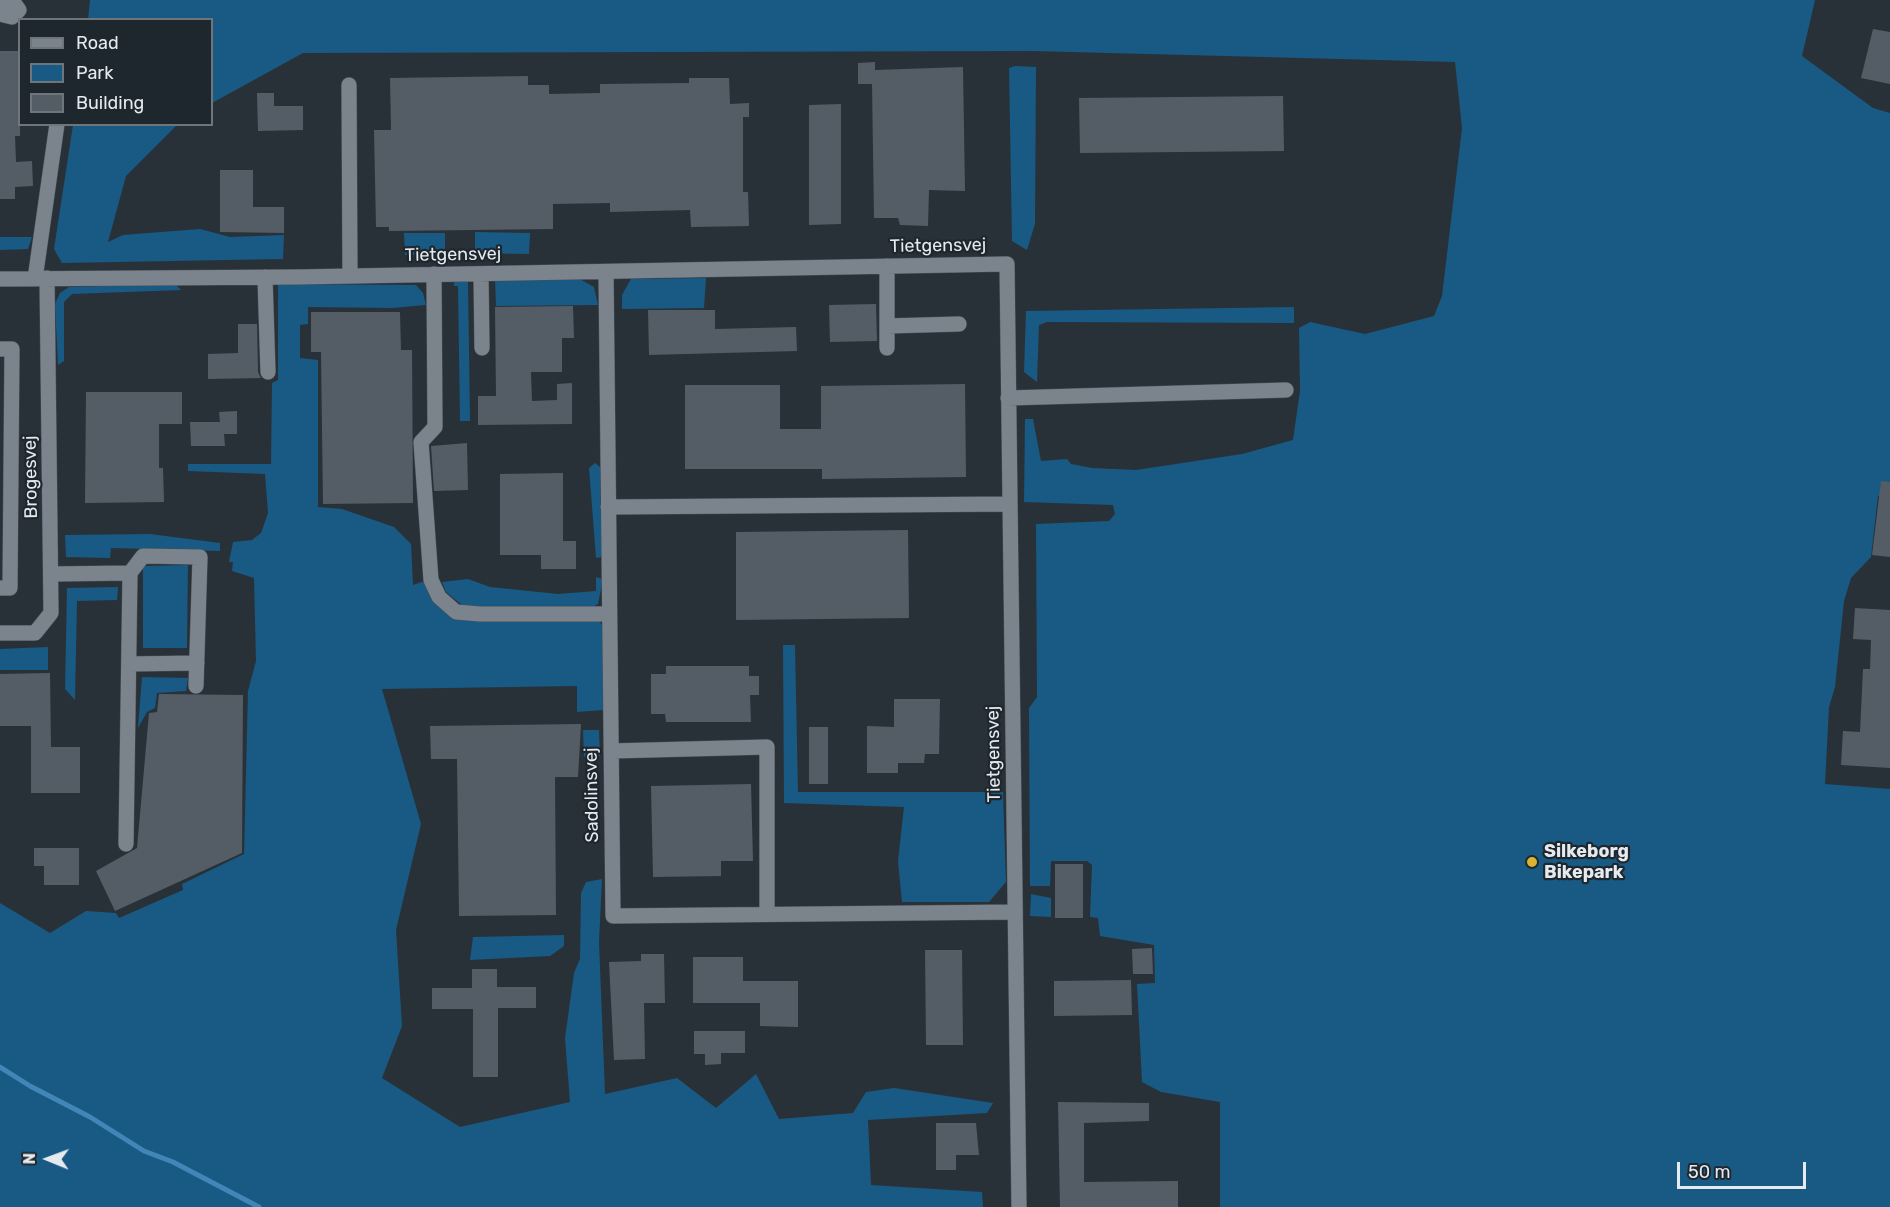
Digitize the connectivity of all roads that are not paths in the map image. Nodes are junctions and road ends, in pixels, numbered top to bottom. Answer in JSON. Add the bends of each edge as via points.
{"nodes":[{"id":1,"x":0,"y":5,"type":"edge"},
{"id":2,"x":0,"y":14,"type":"edge"},
{"id":3,"x":349,"y":86,"type":"dead end"},
{"id":4,"x":57,"y":126,"type":"edge"},
{"id":5,"x":887,"y":266,"type":"junction"},
{"id":6,"x":606,"y":272,"type":"junction"},
{"id":7,"x":434,"y":274,"type":"junction"},
{"id":8,"x":481,"y":274,"type":"junction"},
{"id":9,"x":350,"y":276,"type":"junction"},
{"id":10,"x":265,"y":277,"type":"junction"},
{"id":11,"x":41,"y":278,"type":"junction"},
{"id":12,"x":0,"y":279,"type":"edge"},
{"id":13,"x":959,"y":324,"type":"dead end"},
{"id":14,"x":887,"y":326,"type":"junction"},
{"id":15,"x":482,"y":348,"type":"dead end"},
{"id":16,"x":887,"y":348,"type":"dead end"},
{"id":17,"x":0,"y":349,"type":"edge"},
{"id":18,"x":268,"y":372,"type":"dead end"},
{"id":19,"x":1286,"y":390,"type":"dead end"},
{"id":20,"x":1008,"y":398,"type":"junction"},
{"id":21,"x":1010,"y":504,"type":"junction"},
{"id":22,"x":608,"y":507,"type":"junction"},
{"id":23,"x":130,"y":573,"type":"junction"},
{"id":24,"x":52,"y":574,"type":"junction"},
{"id":25,"x":0,"y":588,"type":"edge"},
{"id":26,"x":609,"y":614,"type":"junction"},
{"id":27,"x":0,"y":633,"type":"edge"},
{"id":28,"x":197,"y":663,"type":"junction"},
{"id":29,"x":129,"y":664,"type":"junction"},
{"id":30,"x":196,"y":686,"type":"dead end"},
{"id":31,"x":611,"y":751,"type":"junction"},
{"id":32,"x":126,"y":844,"type":"dead end"},
{"id":33,"x":1015,"y":912,"type":"junction"},
{"id":34,"x":767,"y":914,"type":"junction"},
{"id":35,"x":1019,"y":1207,"type":"edge"}],
"edges":[{"from":1,"to":2,"type":"street","via":[[14,3],[19,10],[12,17]]},
{"from":3,"to":9,"type":"street"},
{"from":4,"to":11,"type":"street","name":"Brogesvej"},
{"from":5,"to":6,"type":"street","name":"Tietgensvej"},
{"from":5,"to":14,"type":"street"},
{"from":5,"to":20,"type":"street","name":"Tietgensvej","via":[[1006,264]]},
{"from":6,"to":8,"type":"street","name":"Tietgensvej"},
{"from":6,"to":22,"type":"street","name":"Sadolinsvej"},
{"from":7,"to":8,"type":"street","name":"Tietgensvej"},
{"from":7,"to":9,"type":"street","name":"Tietgensvej"},
{"from":7,"to":26,"type":"street","via":[[435,427],[421,442],[430,580],[439,597],[456,612]]},
{"from":8,"to":15,"type":"street"},
{"from":9,"to":10,"type":"street","name":"Tietgensvej"},
{"from":10,"to":11,"type":"street","name":"Tietgensvej"},
{"from":10,"to":18,"type":"street"},
{"from":11,"to":12,"type":"street","name":"Tietgensvej"},
{"from":11,"to":24,"type":"street","name":"Brogesvej"},
{"from":13,"to":14,"type":"street"},
{"from":14,"to":16,"type":"street"},
{"from":17,"to":25,"type":"street","via":[[12,349],[10,588]]},
{"from":19,"to":20,"type":"street"},
{"from":20,"to":21,"type":"street","name":"Tietgensvej"},
{"from":21,"to":22,"type":"street"},
{"from":21,"to":33,"type":"street","name":"Tietgensvej"},
{"from":22,"to":26,"type":"street","name":"Sadolinsvej"},
{"from":23,"to":24,"type":"street"},
{"from":23,"to":28,"type":"street","via":[[143,556],[200,557]]},
{"from":23,"to":29,"type":"street"},
{"from":24,"to":27,"type":"street","name":"Brogesvej","via":[[51,613],[35,633]]},
{"from":26,"to":31,"type":"street","name":"Sadolinsvej"},
{"from":28,"to":29,"type":"street"},
{"from":28,"to":30,"type":"street"},
{"from":29,"to":32,"type":"street"},
{"from":31,"to":34,"type":"street","name":"Sadolinsvej","via":[[613,915]]},
{"from":31,"to":34,"type":"street","via":[[767,747]]},
{"from":33,"to":34,"type":"street","name":"Sadolinsvej"},
{"from":33,"to":35,"type":"street","name":"Tietgensvej"}]}
